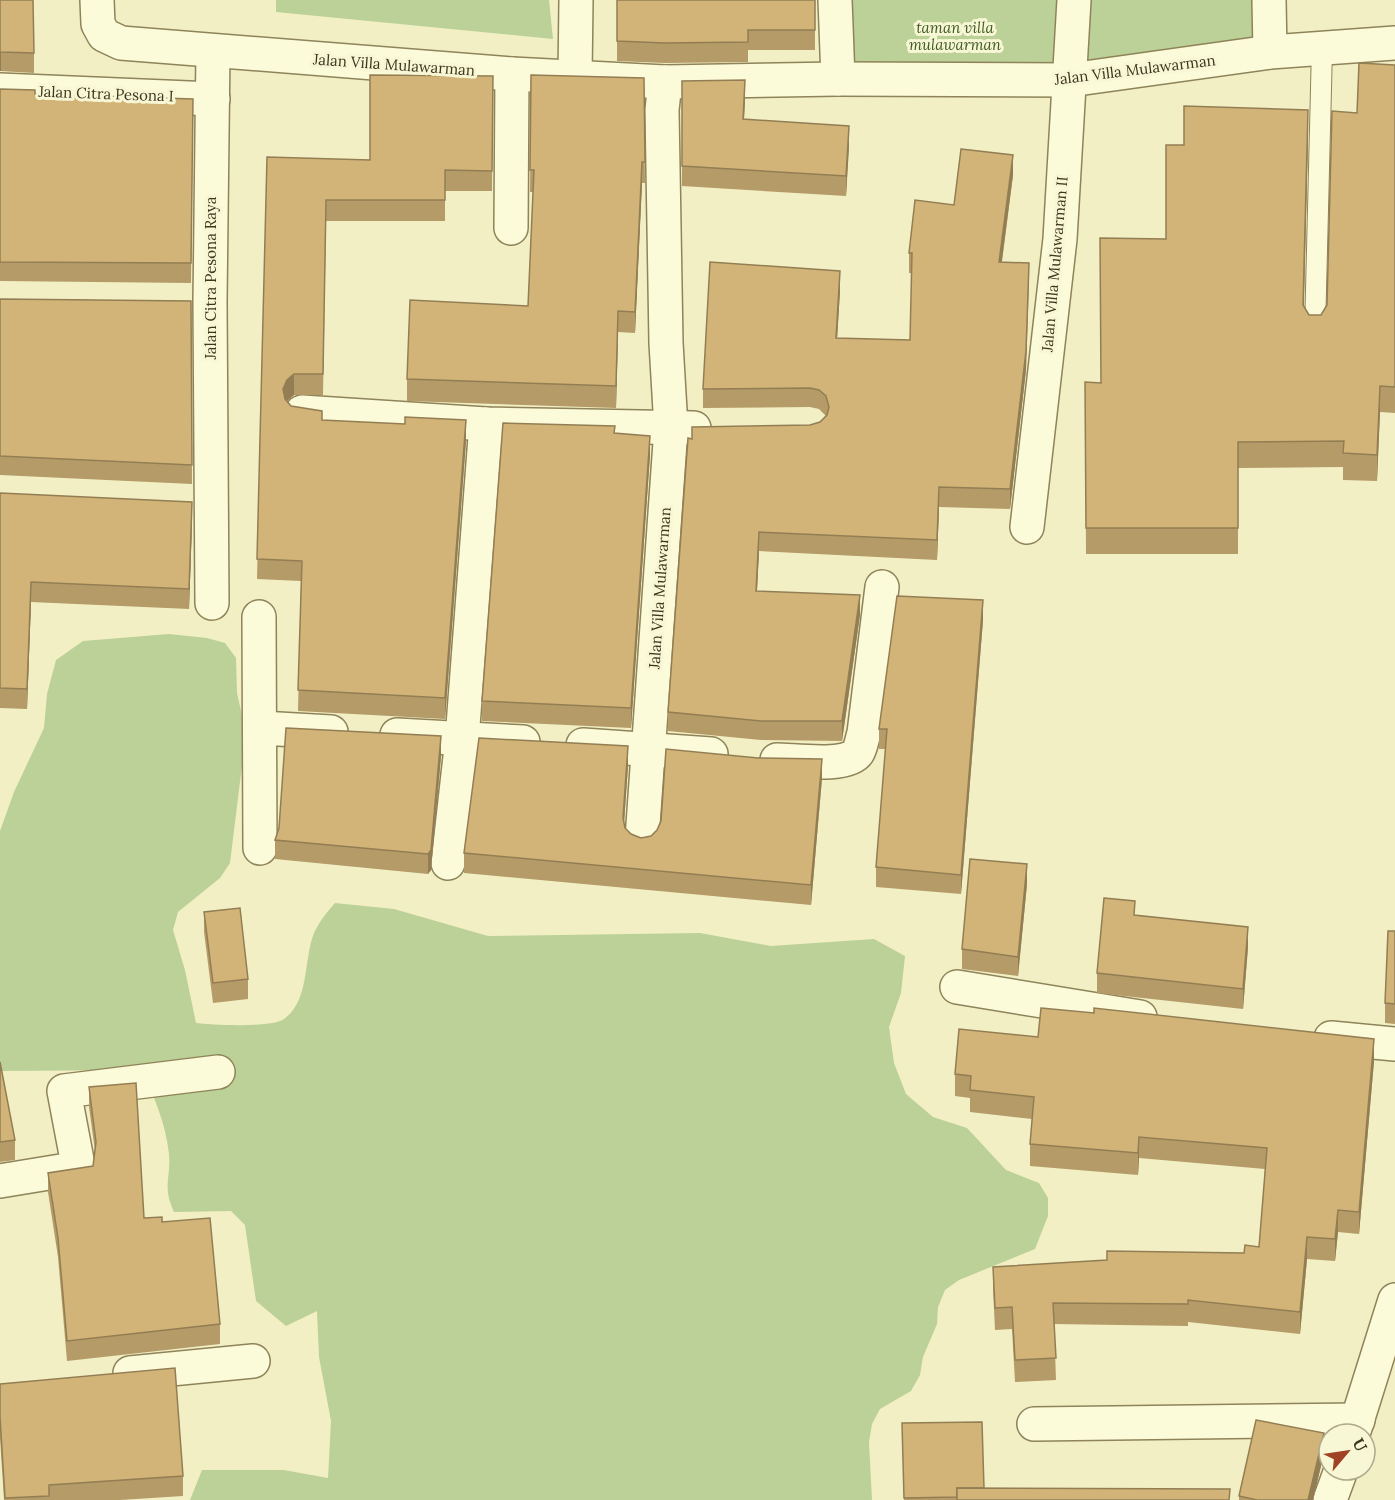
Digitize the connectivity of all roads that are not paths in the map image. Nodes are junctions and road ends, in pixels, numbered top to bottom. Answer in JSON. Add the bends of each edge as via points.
{"nodes":[{"id":1,"x":97,"y":0,"type":"edge"},
{"id":2,"x":576,"y":0,"type":"edge"},
{"id":3,"x":835,"y":0,"type":"edge"},
{"id":4,"x":1074,"y":0,"type":"edge"},
{"id":5,"x":1269,"y":0,"type":"edge"},
{"id":6,"x":1395,"y":43,"type":"edge"},
{"id":7,"x":1322,"y":48,"type":"junction"},
{"id":8,"x":213,"y":51,"type":"junction"},
{"id":9,"x":1270,"y":52,"type":"junction"},
{"id":10,"x":512,"y":74,"type":"junction"},
{"id":11,"x":575,"y":76,"type":"junction"},
{"id":12,"x":838,"y":79,"type":"junction"},
{"id":13,"x":1070,"y":80,"type":"junction"},
{"id":14,"x":665,"y":82,"type":"junction"},
{"id":15,"x":0,"y":90,"type":"edge"},
{"id":16,"x":213,"y":99,"type":"junction"},
{"id":17,"x":511,"y":228,"type":"dead end"},
{"id":18,"x":175,"y":302,"type":"edge"},
{"id":19,"x":210,"y":302,"type":"junction"},
{"id":20,"x":1315,"y":331,"type":"edge"},
{"id":21,"x":302,"y":412,"type":"edge"},
{"id":22,"x":486,"y":424,"type":"junction"},
{"id":23,"x":729,"y":427,"type":"edge"},
{"id":24,"x":671,"y":428,"type":"junction"},
{"id":25,"x":176,"y":502,"type":"edge"},
{"id":26,"x":212,"y":504,"type":"junction"},
{"id":27,"x":1027,"y":527,"type":"dead end"},
{"id":28,"x":882,"y":587,"type":"dead end"},
{"id":29,"x":212,"y":603,"type":"dead end"},
{"id":30,"x":259,"y":617,"type":"dead end"},
{"id":31,"x":261,"y":728,"type":"junction"},
{"id":32,"x":462,"y":739,"type":"junction"},
{"id":33,"x":650,"y":748,"type":"junction"},
{"id":34,"x":642,"y":839,"type":"edge"},
{"id":35,"x":260,"y":848,"type":"dead end"},
{"id":36,"x":448,"y":863,"type":"dead end"},
{"id":37,"x":957,"y":987,"type":"dead end"},
{"id":38,"x":1175,"y":1021,"type":"edge"},
{"id":39,"x":1305,"y":1035,"type":"edge"},
{"id":40,"x":1395,"y":1044,"type":"edge"},
{"id":41,"x":218,"y":1072,"type":"dead end"},
{"id":42,"x":0,"y":1181,"type":"edge"},
{"id":43,"x":1395,"y":1300,"type":"edge"},
{"id":44,"x":254,"y":1361,"type":"dead end"},
{"id":45,"x":101,"y":1376,"type":"edge"},
{"id":46,"x":1358,"y":1422,"type":"edge"},
{"id":47,"x":1034,"y":1424,"type":"dead end"},
{"id":48,"x":1317,"y":1427,"type":"edge"},
{"id":49,"x":1337,"y":1482,"type":"edge"},
{"id":50,"x":1330,"y":1500,"type":"edge"}],
"edges":[{"from":1,"to":8,"type":"street","name":"Jalan Villa Mulawarman","via":[[98,24],[104,35],[121,43]]},
{"from":2,"to":11,"type":"street"},
{"from":3,"to":12,"type":"street"},
{"from":4,"to":13,"type":"street","name":"Jalan Villa Mulawarman II"},
{"from":5,"to":9,"type":"street"},
{"from":6,"to":7,"type":"street","name":"Jalan Villa Mulawarman"},
{"from":7,"to":9,"type":"street","name":"Jalan Villa Mulawarman"},
{"from":7,"to":20,"type":"lane"},
{"from":8,"to":10,"type":"street","name":"Jalan Villa Mulawarman"},
{"from":8,"to":16,"type":"street","name":"Jalan Citra Pesona Raya"},
{"from":9,"to":13,"type":"street","name":"Jalan Villa Mulawarman"},
{"from":10,"to":11,"type":"street","name":"Jalan Villa Mulawarman"},
{"from":10,"to":17,"type":"street"},
{"from":11,"to":14,"type":"street","name":"Jalan Villa Mulawarman"},
{"from":12,"to":13,"type":"street","name":"Jalan Villa Mulawarman"},
{"from":12,"to":14,"type":"street","name":"Jalan Villa Mulawarman"},
{"from":13,"to":27,"type":"street","name":"Jalan Villa Mulawarman II","via":[[1060,239]]},
{"from":14,"to":24,"type":"street","name":"Jalan Villa Mulawarman","via":[[662,110],[666,343]]},
{"from":15,"to":16,"type":"street","name":"Jalan Citra Pesona I"},
{"from":16,"to":19,"type":"street","name":"Jalan Citra Pesona Raya"},
{"from":18,"to":19,"type":"street"},
{"from":19,"to":26,"type":"street","name":"Jalan Citra Pesona Raya"},
{"from":21,"to":22,"type":"street"},
{"from":22,"to":24,"type":"street"},
{"from":22,"to":32,"type":"street"},
{"from":23,"to":24,"type":"street"},
{"from":24,"to":33,"type":"street","name":"Jalan Villa Mulawarman"},
{"from":25,"to":26,"type":"street"},
{"from":26,"to":29,"type":"street","name":"Jalan Citra Pesona Raya"},
{"from":28,"to":33,"type":"street","via":[[864,733],[858,753],[833,762]]},
{"from":30,"to":31,"type":"street"},
{"from":31,"to":32,"type":"street"},
{"from":31,"to":35,"type":"street"},
{"from":32,"to":33,"type":"street"},
{"from":32,"to":36,"type":"street"},
{"from":33,"to":34,"type":"street","name":"Jalan Villa Mulawarman"},
{"from":37,"to":38,"type":"street","via":[[1104,1013]]},
{"from":39,"to":40,"type":"street"},
{"from":41,"to":42,"type":"street","via":[[64,1091],[78,1165]]},
{"from":43,"to":46,"type":"street"},
{"from":44,"to":45,"type":"street"},
{"from":47,"to":48,"type":"street"},
{"from":49,"to":50,"type":"street"}]}
